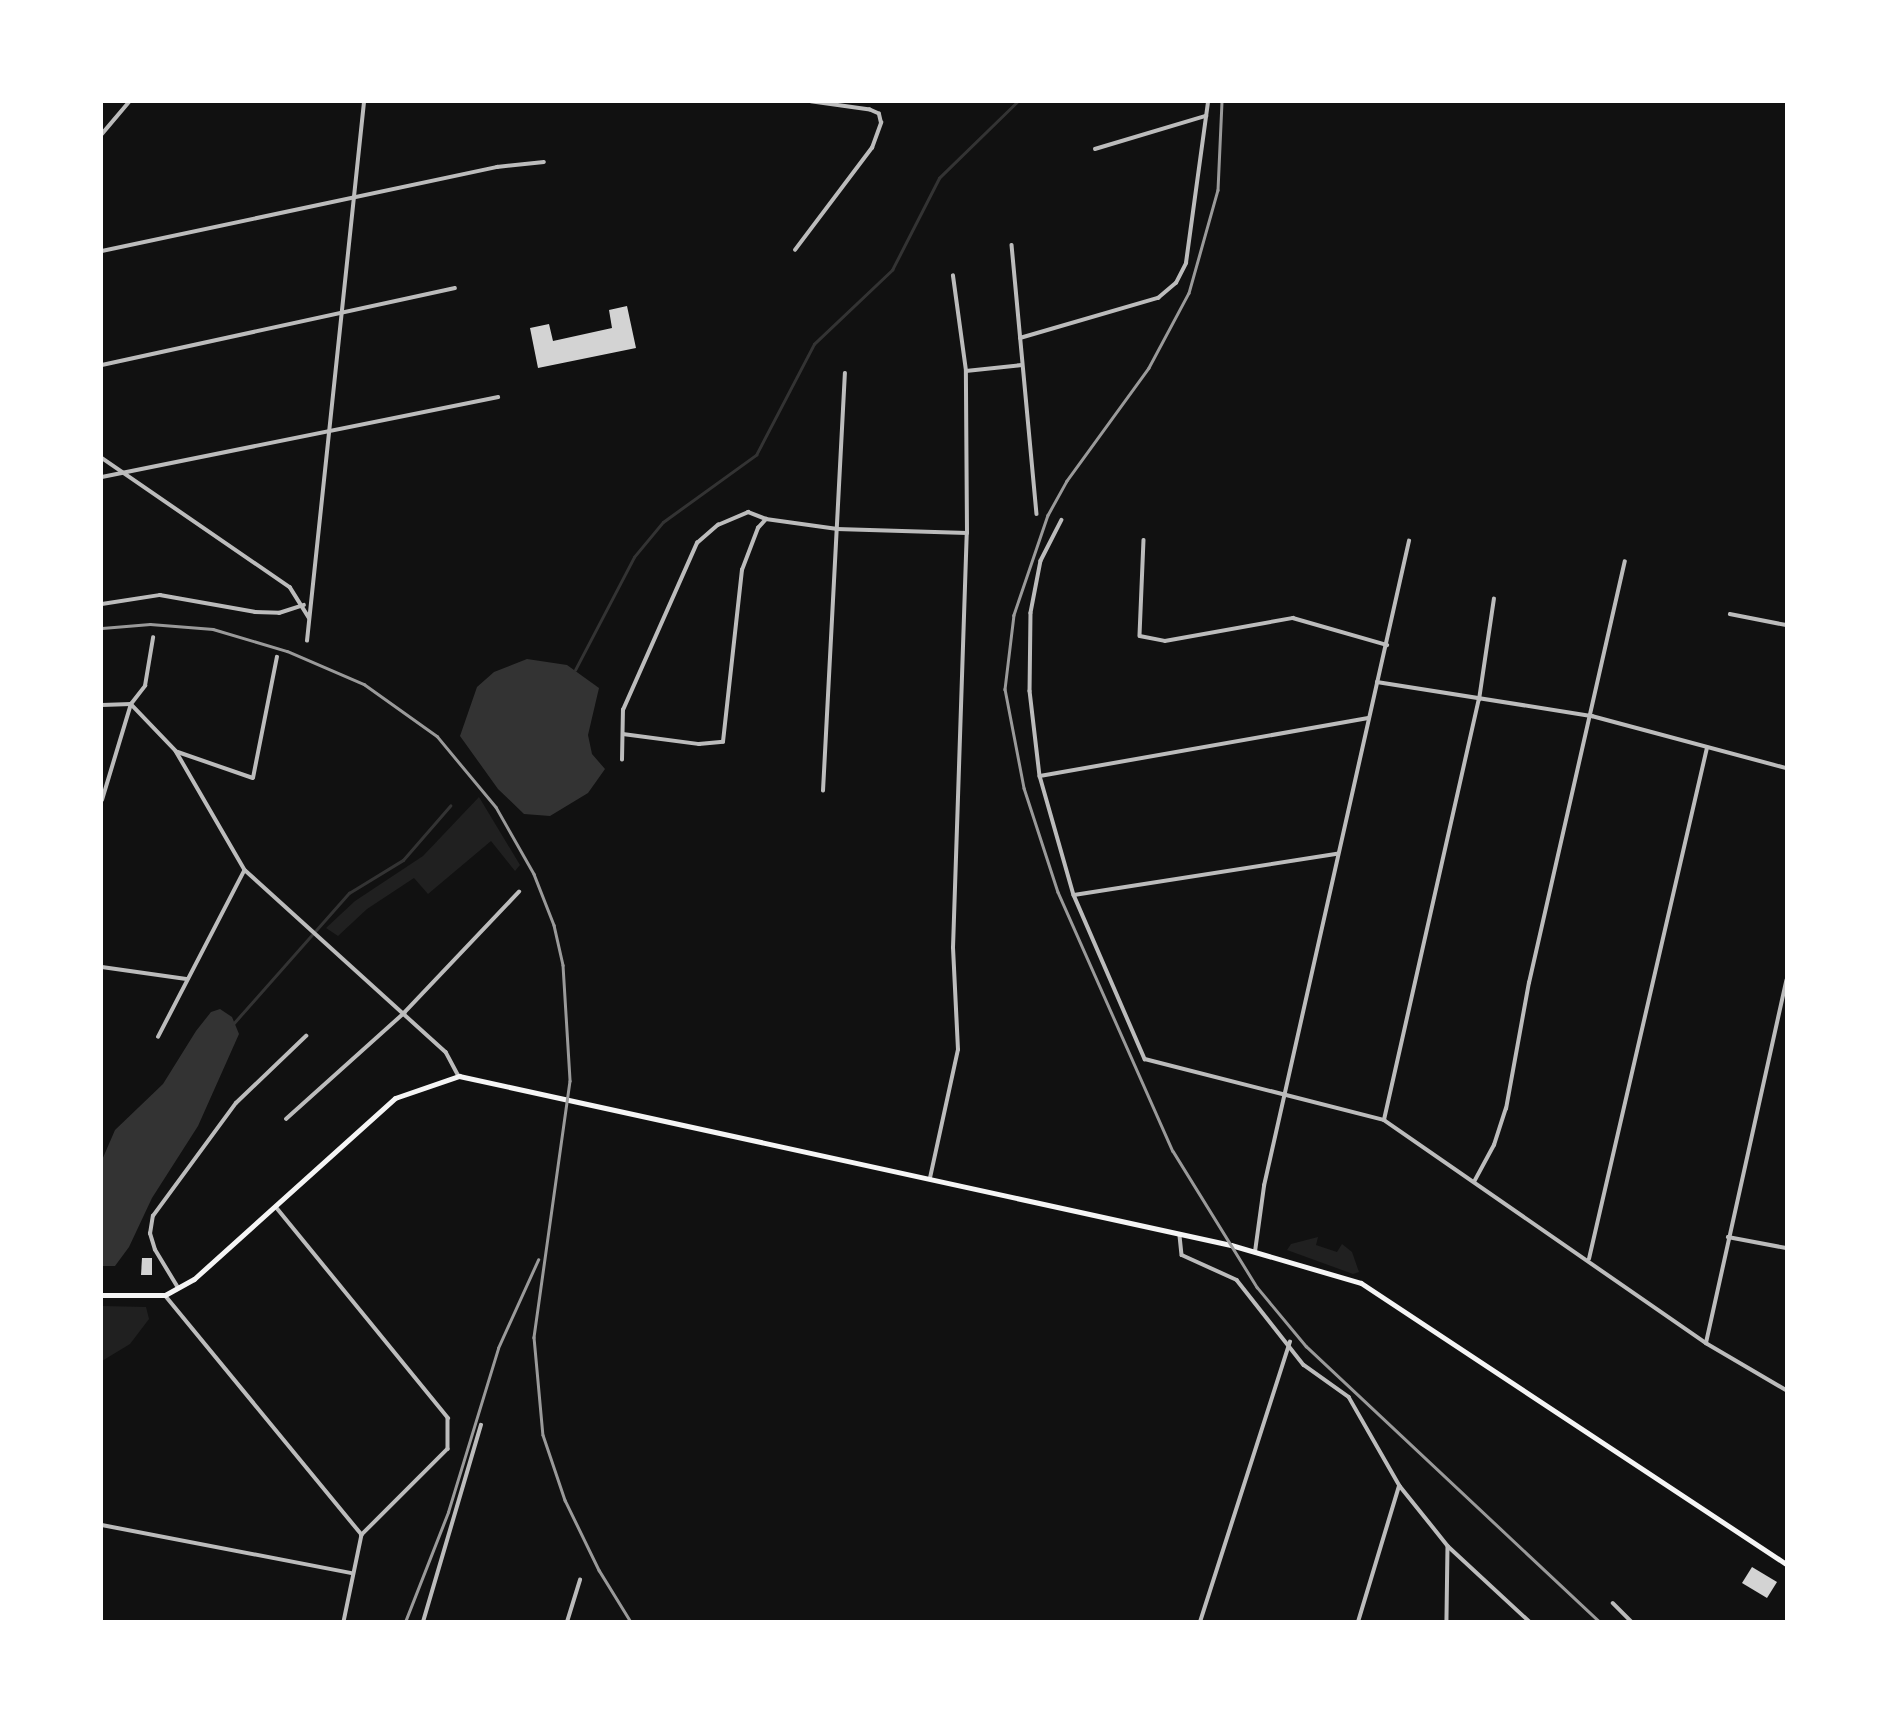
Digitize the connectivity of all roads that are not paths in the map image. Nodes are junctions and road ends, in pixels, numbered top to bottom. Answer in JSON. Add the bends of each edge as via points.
{"nodes":[{"id":1,"x":129,"y":102,"type":"edge"},
{"id":2,"x":364,"y":102,"type":"edge"},
{"id":3,"x":812,"y":102,"type":"edge"},
{"id":4,"x":1208,"y":102,"type":"edge"},
{"id":5,"x":1206,"y":116,"type":"junction"},
{"id":6,"x":102,"y":134,"type":"edge"},
{"id":7,"x":1095,"y":149,"type":"dead end"},
{"id":8,"x":544,"y":162,"type":"dead end"},
{"id":9,"x":356,"y":200,"type":"junction"},
{"id":10,"x":1012,"y":245,"type":"dead end"},
{"id":11,"x":795,"y":250,"type":"dead end"},
{"id":12,"x":102,"y":251,"type":"edge"},
{"id":13,"x":953,"y":276,"type":"dead end"},
{"id":14,"x":455,"y":288,"type":"dead end"},
{"id":15,"x":339,"y":313,"type":"junction"},
{"id":16,"x":1020,"y":338,"type":"junction"},
{"id":17,"x":102,"y":365,"type":"edge"},
{"id":18,"x":1022,"y":365,"type":"junction"},
{"id":19,"x":966,"y":371,"type":"junction"},
{"id":20,"x":845,"y":374,"type":"dead end"},
{"id":21,"x":498,"y":397,"type":"dead end"},
{"id":22,"x":329,"y":432,"type":"junction"},
{"id":23,"x":102,"y":458,"type":"edge"},
{"id":24,"x":122,"y":473,"type":"junction"},
{"id":25,"x":102,"y":477,"type":"edge"},
{"id":26,"x":1037,"y":514,"type":"dead end"},
{"id":27,"x":766,"y":519,"type":"junction"},
{"id":28,"x":1062,"y":520,"type":"dead end"},
{"id":29,"x":837,"y":529,"type":"junction"},
{"id":30,"x":967,"y":533,"type":"junction"},
{"id":31,"x":1144,"y":540,"type":"dead end"},
{"id":32,"x":1409,"y":541,"type":"dead end"},
{"id":33,"x":1625,"y":562,"type":"dead end"},
{"id":34,"x":1494,"y":599,"type":"dead end"},
{"id":35,"x":102,"y":604,"type":"edge"},
{"id":36,"x":304,"y":605,"type":"junction"},
{"id":37,"x":1730,"y":614,"type":"dead end"},
{"id":38,"x":310,"y":620,"type":"junction"},
{"id":39,"x":1787,"y":625,"type":"edge"},
{"id":40,"x":153,"y":638,"type":"dead end"},
{"id":41,"x":307,"y":641,"type":"dead end"},
{"id":42,"x":1387,"y":645,"type":"junction"},
{"id":43,"x":277,"y":657,"type":"dead end"},
{"id":44,"x":1377,"y":682,"type":"junction"},
{"id":45,"x":1479,"y":700,"type":"junction"},
{"id":46,"x":131,"y":704,"type":"junction"},
{"id":47,"x":102,"y":705,"type":"edge"},
{"id":48,"x":1592,"y":716,"type":"junction"},
{"id":49,"x":1368,"y":718,"type":"junction"},
{"id":50,"x":623,"y":734,"type":"junction"},
{"id":51,"x":1707,"y":748,"type":"junction"},
{"id":52,"x":176,"y":751,"type":"junction"},
{"id":53,"x":622,"y":760,"type":"dead end"},
{"id":54,"x":1787,"y":768,"type":"edge"},
{"id":55,"x":1040,"y":776,"type":"junction"},
{"id":56,"x":823,"y":791,"type":"dead end"},
{"id":57,"x":102,"y":800,"type":"edge"},
{"id":58,"x":1337,"y":854,"type":"junction"},
{"id":59,"x":244,"y":870,"type":"junction"},
{"id":60,"x":519,"y":892,"type":"dead end"},
{"id":61,"x":1074,"y":895,"type":"junction"},
{"id":62,"x":102,"y":967,"type":"edge"},
{"id":63,"x":186,"y":979,"type":"junction"},
{"id":64,"x":1787,"y":981,"type":"edge"},
{"id":65,"x":404,"y":1013,"type":"junction"},
{"id":66,"x":306,"y":1036,"type":"dead end"},
{"id":67,"x":158,"y":1037,"type":"dead end"},
{"id":68,"x":459,"y":1076,"type":"junction"},
{"id":69,"x":1288,"y":1093,"type":"junction"},
{"id":70,"x":286,"y":1119,"type":"dead end"},
{"id":71,"x":1384,"y":1120,"type":"junction"},
{"id":72,"x":930,"y":1178,"type":"junction"},
{"id":73,"x":1474,"y":1182,"type":"junction"},
{"id":74,"x":276,"y":1208,"type":"junction"},
{"id":75,"x":1180,"y":1236,"type":"junction"},
{"id":76,"x":1728,"y":1237,"type":"junction"},
{"id":77,"x":1787,"y":1248,"type":"edge"},
{"id":78,"x":1255,"y":1252,"type":"junction"},
{"id":79,"x":1589,"y":1259,"type":"junction"},
{"id":80,"x":178,"y":1288,"type":"junction"},
{"id":81,"x":102,"y":1295,"type":"edge"},
{"id":82,"x":164,"y":1295,"type":"junction"},
{"id":83,"x":1290,"y":1342,"type":"junction"},
{"id":84,"x":1706,"y":1343,"type":"junction"},
{"id":85,"x":1787,"y":1390,"type":"edge"},
{"id":86,"x":481,"y":1426,"type":"dead end"},
{"id":87,"x":1399,"y":1486,"type":"junction"},
{"id":88,"x":102,"y":1525,"type":"edge"},
{"id":89,"x":362,"y":1535,"type":"junction"},
{"id":90,"x":1448,"y":1546,"type":"junction"},
{"id":91,"x":1787,"y":1564,"type":"edge"},
{"id":92,"x":351,"y":1573,"type":"junction"},
{"id":93,"x":580,"y":1580,"type":"dead end"},
{"id":94,"x":1613,"y":1603,"type":"dead end"},
{"id":95,"x":344,"y":1622,"type":"edge"},
{"id":96,"x":423,"y":1622,"type":"edge"},
{"id":97,"x":567,"y":1622,"type":"edge"},
{"id":98,"x":1199,"y":1622,"type":"edge"},
{"id":99,"x":1358,"y":1622,"type":"edge"},
{"id":100,"x":1447,"y":1622,"type":"edge"},
{"id":101,"x":1530,"y":1622,"type":"edge"},
{"id":102,"x":1632,"y":1622,"type":"edge"}],
"edges":[{"from":1,"to":6,"type":"street"},
{"from":2,"to":9,"type":"street"},
{"from":3,"to":11,"type":"street","via":[[879,114],[881,123],[872,148]]},
{"from":4,"to":5,"type":"street"},
{"from":5,"to":7,"type":"street"},
{"from":5,"to":16,"type":"street","via":[[1186,263],[1175,283],[1158,298]]},
{"from":8,"to":9,"type":"street","via":[[497,167]]},
{"from":9,"to":12,"type":"street"},
{"from":9,"to":15,"type":"street"},
{"from":10,"to":16,"type":"street"},
{"from":13,"to":19,"type":"street"},
{"from":14,"to":15,"type":"street"},
{"from":15,"to":17,"type":"street"},
{"from":15,"to":22,"type":"street"},
{"from":16,"to":18,"type":"street"},
{"from":18,"to":19,"type":"street"},
{"from":18,"to":26,"type":"street"},
{"from":19,"to":30,"type":"street"},
{"from":20,"to":29,"type":"street"},
{"from":21,"to":22,"type":"street"},
{"from":22,"to":24,"type":"street"},
{"from":22,"to":38,"type":"street"},
{"from":23,"to":24,"type":"street"},
{"from":24,"to":25,"type":"street"},
{"from":24,"to":36,"type":"street","via":[[290,587]]},
{"from":27,"to":29,"type":"street"},
{"from":27,"to":50,"type":"street","via":[[748,512],[718,525],[697,542],[637,673],[623,710]]},
{"from":27,"to":50,"type":"street","via":[[742,570],[723,742],[698,744]]},
{"from":28,"to":55,"type":"street","via":[[1041,561],[1031,613],[1030,691]]},
{"from":29,"to":30,"type":"street"},
{"from":29,"to":56,"type":"street"},
{"from":30,"to":72,"type":"street","via":[[953,948],[958,1050]]},
{"from":31,"to":42,"type":"street","via":[[1140,635],[1165,641],[1293,618]]},
{"from":32,"to":42,"type":"street"},
{"from":33,"to":48,"type":"street"},
{"from":34,"to":45,"type":"street"},
{"from":35,"to":36,"type":"street","via":[[160,595],[255,612],[279,613]]},
{"from":36,"to":38,"type":"street"},
{"from":37,"to":39,"type":"street"},
{"from":38,"to":41,"type":"street"},
{"from":40,"to":46,"type":"street","via":[[145,686]]},
{"from":42,"to":44,"type":"street"},
{"from":43,"to":52,"type":"street","via":[[253,778]]},
{"from":44,"to":45,"type":"street"},
{"from":44,"to":49,"type":"street"},
{"from":45,"to":48,"type":"street"},
{"from":45,"to":71,"type":"street"},
{"from":46,"to":47,"type":"street"},
{"from":46,"to":52,"type":"street"},
{"from":46,"to":57,"type":"street"},
{"from":48,"to":51,"type":"street"},
{"from":48,"to":73,"type":"street","via":[[1529,983],[1506,1108],[1494,1145]]},
{"from":49,"to":55,"type":"street"},
{"from":49,"to":58,"type":"street"},
{"from":50,"to":53,"type":"street"},
{"from":51,"to":54,"type":"street"},
{"from":51,"to":79,"type":"street"},
{"from":52,"to":59,"type":"street"},
{"from":55,"to":61,"type":"street"},
{"from":58,"to":61,"type":"street"},
{"from":58,"to":69,"type":"street"},
{"from":59,"to":63,"type":"street"},
{"from":59,"to":65,"type":"street"},
{"from":60,"to":65,"type":"street"},
{"from":61,"to":69,"type":"street","via":[[1145,1059]]},
{"from":62,"to":63,"type":"street"},
{"from":63,"to":67,"type":"street"},
{"from":64,"to":76,"type":"street"},
{"from":65,"to":68,"type":"street","via":[[446,1052]]},
{"from":65,"to":70,"type":"street"},
{"from":66,"to":80,"type":"street","via":[[236,1103],[153,1216],[150,1234],[155,1250]]},
{"from":68,"to":72,"type":"main road"},
{"from":68,"to":74,"type":"main road","via":[[395,1098]]},
{"from":69,"to":71,"type":"street"},
{"from":69,"to":78,"type":"street","via":[[1264,1186]]},
{"from":71,"to":73,"type":"street"},
{"from":72,"to":75,"type":"main road"},
{"from":73,"to":79,"type":"street"},
{"from":74,"to":80,"type":"main road"},
{"from":74,"to":89,"type":"street","via":[[449,1418],[448,1449]]},
{"from":75,"to":78,"type":"main road"},
{"from":75,"to":83,"type":"street","via":[[1182,1255],[1237,1280]]},
{"from":76,"to":77,"type":"street"},
{"from":76,"to":84,"type":"street"},
{"from":78,"to":91,"type":"main road","via":[[1361,1283],[1379,1293]]},
{"from":79,"to":84,"type":"street"},
{"from":80,"to":82,"type":"main road"},
{"from":81,"to":82,"type":"main road"},
{"from":82,"to":89,"type":"street"},
{"from":83,"to":87,"type":"street","via":[[1304,1365],[1349,1397]]},
{"from":83,"to":98,"type":"street"},
{"from":84,"to":85,"type":"street"},
{"from":86,"to":96,"type":"street"},
{"from":87,"to":90,"type":"street"},
{"from":87,"to":99,"type":"street"},
{"from":88,"to":92,"type":"street"},
{"from":89,"to":92,"type":"street"},
{"from":90,"to":100,"type":"street"},
{"from":90,"to":101,"type":"street"},
{"from":92,"to":95,"type":"street"},
{"from":93,"to":97,"type":"street"},
{"from":94,"to":102,"type":"street"}]}
